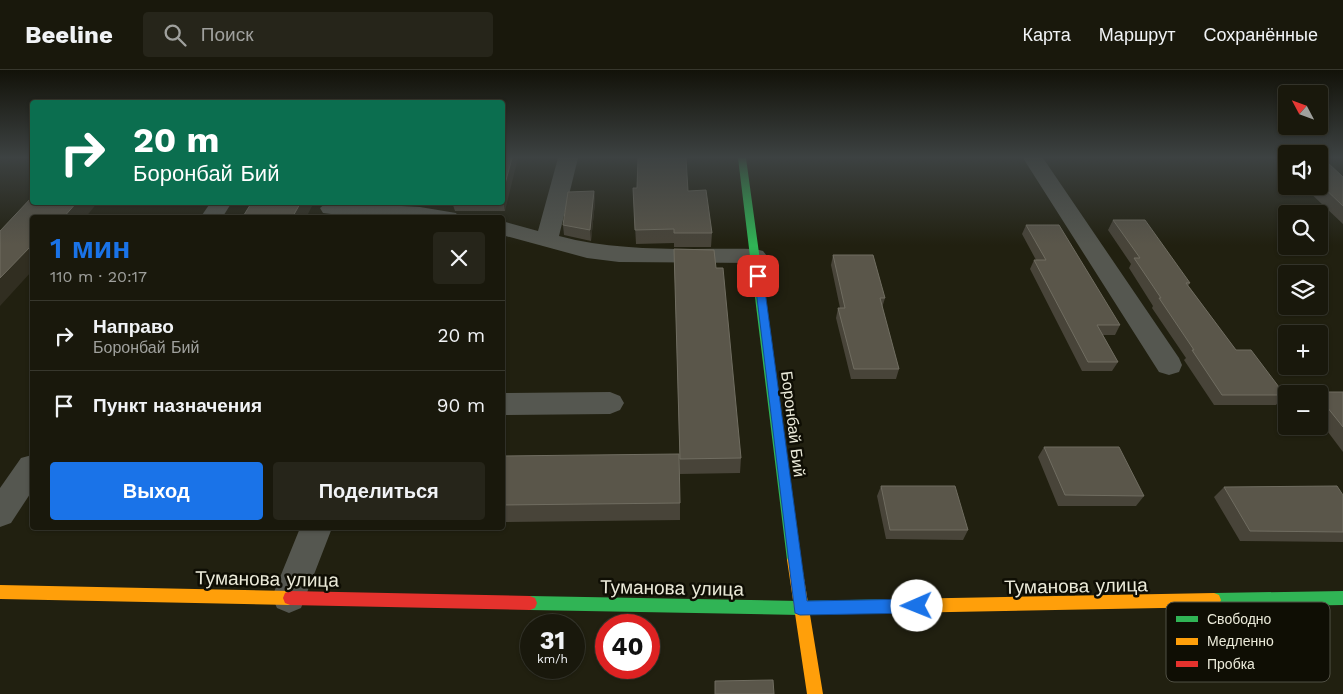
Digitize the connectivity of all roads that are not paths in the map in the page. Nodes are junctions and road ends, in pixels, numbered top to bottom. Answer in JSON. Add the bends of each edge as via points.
{"nodes":[{"id":1,"x":560,"y":187,"type":"edge"},
{"id":2,"x":746,"y":187,"type":"edge"},
{"id":3,"x":1052,"y":187,"type":"edge"},
{"id":4,"x":330,"y":209,"type":"edge"},
{"id":5,"x":431,"y":215,"type":"edge"},
{"id":6,"x":505,"y":229,"type":"edge"},
{"id":7,"x":546,"y":240,"type":"junction"},
{"id":8,"x":755,"y":256,"type":"junction"},
{"id":9,"x":1168,"y":365,"type":"dead end"},
{"id":10,"x":505,"y":404,"type":"edge"},
{"id":11,"x":610,"y":404,"type":"dead end"},
{"id":12,"x":30,"y":471,"type":"edge"},
{"id":13,"x":0,"y":513,"type":"edge"},
{"id":14,"x":315,"y":530,"type":"edge"},
{"id":15,"x":0,"y":592,"type":"edge"},
{"id":16,"x":289,"y":597,"type":"junction"},
{"id":17,"x":1343,"y":598,"type":"edge"},
{"id":18,"x":800,"y":608,"type":"junction"},
{"id":19,"x":815,"y":694,"type":"edge"}],
"edges":[{"from":1,"to":7,"type":"street"},
{"from":2,"to":8,"type":"street","name":"Боронбай Бий"},
{"from":3,"to":9,"type":"street"},
{"from":4,"to":5,"type":"street"},
{"from":6,"to":7,"type":"street"},
{"from":7,"to":8,"type":"street","via":[[587,251],[619,255]]},
{"from":8,"to":18,"type":"street","name":"Боронбай Бий"},
{"from":10,"to":11,"type":"street"},
{"from":12,"to":13,"type":"street"},
{"from":14,"to":16,"type":"street"},
{"from":15,"to":16,"type":"street","name":"Туманова улица"},
{"from":16,"to":18,"type":"street","name":"Туманова улица"},
{"from":17,"to":18,"type":"street","name":"Туманова улица"},
{"from":18,"to":19,"type":"street","name":"Боронбай Бий"}]}
